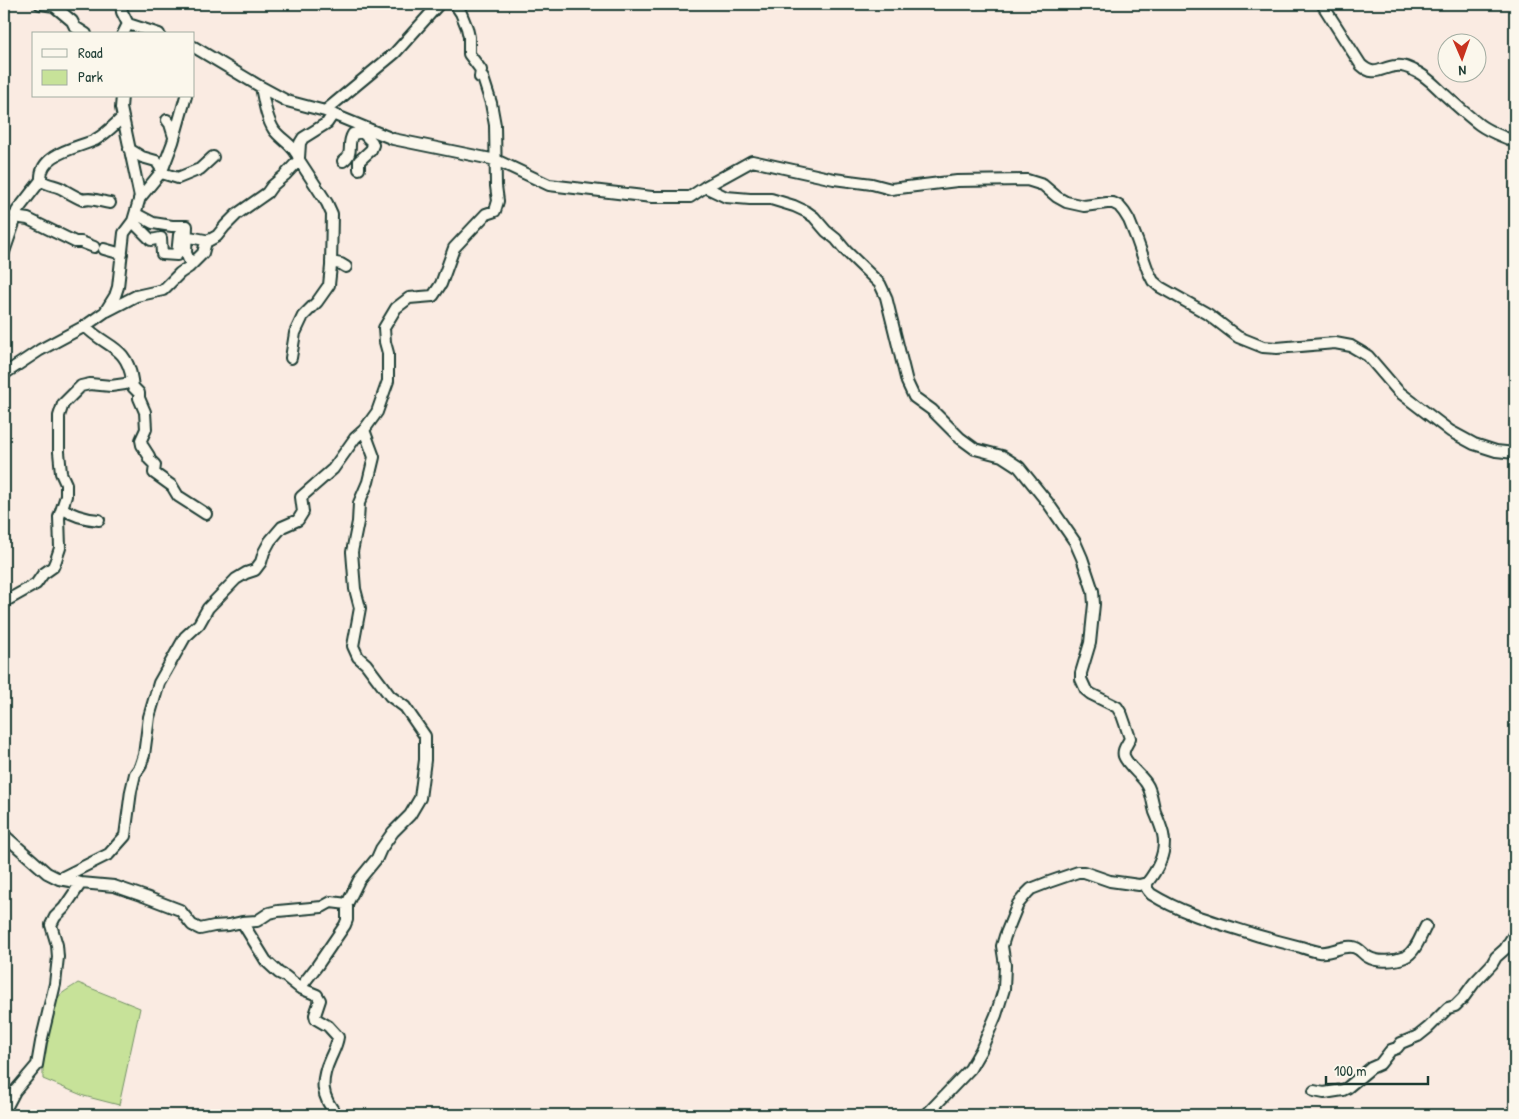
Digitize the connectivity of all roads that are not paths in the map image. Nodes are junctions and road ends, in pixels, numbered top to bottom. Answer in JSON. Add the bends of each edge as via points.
{"nodes":[{"id":1,"x":40,"y":4,"type":"edge"},
{"id":2,"x":121,"y":4,"type":"edge"},
{"id":3,"x":439,"y":4,"type":"edge"},
{"id":4,"x":455,"y":4,"type":"edge"},
{"id":5,"x":1322,"y":4,"type":"edge"},
{"id":6,"x":126,"y":30,"type":"edge"},
{"id":7,"x":83,"y":32,"type":"edge"},
{"id":8,"x":142,"y":32,"type":"edge"},
{"id":9,"x":195,"y":48,"type":"edge"},
{"id":10,"x":261,"y":87,"type":"junction"},
{"id":11,"x":122,"y":98,"type":"edge"},
{"id":12,"x":185,"y":98,"type":"edge"},
{"id":13,"x":329,"y":113,"type":"junction"},
{"id":14,"x":123,"y":117,"type":"junction"},
{"id":15,"x":167,"y":120,"type":"dead end"},
{"id":16,"x":364,"y":130,"type":"junction"},
{"id":17,"x":174,"y":138,"type":"junction"},
{"id":18,"x":1515,"y":142,"type":"edge"},
{"id":19,"x":129,"y":149,"type":"junction"},
{"id":20,"x":213,"y":157,"type":"dead end"},
{"id":21,"x":299,"y":159,"type":"junction"},
{"id":22,"x":343,"y":160,"type":"dead end"},
{"id":23,"x":496,"y":160,"type":"junction"},
{"id":24,"x":359,"y":169,"type":"dead end"},
{"id":25,"x":162,"y":171,"type":"junction"},
{"id":26,"x":41,"y":180,"type":"junction"},
{"id":27,"x":705,"y":187,"type":"junction"},
{"id":28,"x":139,"y":199,"type":"junction"},
{"id":29,"x":110,"y":203,"type":"dead end"},
{"id":30,"x":16,"y":215,"type":"junction"},
{"id":31,"x":134,"y":218,"type":"junction"},
{"id":32,"x":186,"y":236,"type":"junction"},
{"id":33,"x":206,"y":242,"type":"junction"},
{"id":34,"x":4,"y":252,"type":"edge"},
{"id":35,"x":122,"y":254,"type":"junction"},
{"id":36,"x":331,"y":262,"type":"junction"},
{"id":37,"x":191,"y":265,"type":"junction"},
{"id":38,"x":346,"y":267,"type":"dead end"},
{"id":39,"x":105,"y":312,"type":"junction"},
{"id":40,"x":85,"y":326,"type":"junction"},
{"id":41,"x":291,"y":358,"type":"dead end"},
{"id":42,"x":4,"y":374,"type":"edge"},
{"id":43,"x":132,"y":380,"type":"junction"},
{"id":44,"x":364,"y":430,"type":"junction"},
{"id":45,"x":1515,"y":453,"type":"edge"},
{"id":46,"x":62,"y":508,"type":"junction"},
{"id":47,"x":206,"y":514,"type":"dead end"},
{"id":48,"x":99,"y":520,"type":"dead end"},
{"id":49,"x":4,"y":602,"type":"edge"},
{"id":50,"x":4,"y":835,"type":"edge"},
{"id":51,"x":59,"y":879,"type":"junction"},
{"id":52,"x":81,"y":883,"type":"junction"},
{"id":53,"x":1147,"y":883,"type":"junction"},
{"id":54,"x":347,"y":904,"type":"junction"},
{"id":55,"x":242,"y":922,"type":"junction"},
{"id":56,"x":1426,"y":926,"type":"dead end"},
{"id":57,"x":1515,"y":934,"type":"edge"},
{"id":58,"x":300,"y":988,"type":"junction"},
{"id":59,"x":1314,"y":1091,"type":"dead end"},
{"id":60,"x":4,"y":1112,"type":"edge"},
{"id":61,"x":337,"y":1115,"type":"edge"},
{"id":62,"x":926,"y":1115,"type":"edge"}],
"edges":[{"from":1,"to":7,"type":"street","via":[[54,6]]},
{"from":2,"to":6,"type":"street"},
{"from":3,"to":13,"type":"street","via":[[395,52]]},
{"from":4,"to":23,"type":"street","via":[[467,28],[469,54],[481,70],[480,77],[491,104]]},
{"from":5,"to":18,"type":"street","via":[[1365,69],[1375,72],[1400,66],[1417,72],[1479,124]]},
{"from":6,"to":8,"type":"street"},
{"from":9,"to":10,"type":"street"},
{"from":10,"to":13,"type":"street","via":[[287,101]]},
{"from":10,"to":21,"type":"street","via":[[274,131],[289,144]]},
{"from":11,"to":14,"type":"street"},
{"from":12,"to":17,"type":"street"},
{"from":13,"to":16,"type":"street"},
{"from":13,"to":21,"type":"street","via":[[327,123],[300,143]]},
{"from":14,"to":19,"type":"street"},
{"from":14,"to":26,"type":"street","via":[[93,141],[73,147],[48,162]]},
{"from":15,"to":17,"type":"street"},
{"from":16,"to":22,"type":"street","via":[[352,134],[350,154]]},
{"from":16,"to":23,"type":"street","via":[[393,140]]},
{"from":16,"to":24,"type":"street","via":[[373,145],[358,161]]},
{"from":17,"to":25,"type":"street"},
{"from":19,"to":25,"type":"street","via":[[156,162]]},
{"from":19,"to":28,"type":"street"},
{"from":20,"to":25,"type":"street","via":[[200,169],[178,178]]},
{"from":21,"to":33,"type":"street","via":[[267,193]]},
{"from":21,"to":36,"type":"street","via":[[332,214]]},
{"from":23,"to":27,"type":"street","via":[[549,185],[652,197],[690,197]]},
{"from":23,"to":44,"type":"street","via":[[498,201],[495,211],[486,214],[454,248],[441,284],[433,296],[409,298],[396,308],[384,328],[388,381],[377,412]]},
{"from":25,"to":28,"type":"street"},
{"from":26,"to":29,"type":"street","via":[[83,200],[88,198]]},
{"from":26,"to":30,"type":"street"},
{"from":27,"to":45,"type":"street","via":[[752,161],[890,189],[957,181],[1027,180],[1043,185],[1066,202],[1084,206],[1112,203],[1119,206],[1129,220],[1153,281],[1208,314],[1238,337],[1263,347],[1335,343],[1351,346],[1368,356],[1414,405],[1450,431],[1474,444]]},
{"from":27,"to":53,"type":"street","via":[[726,197],[771,198],[814,217],[880,284],[914,397],[975,449],[1008,459],[1019,467],[1075,542],[1094,604],[1090,643],[1081,679],[1086,690],[1113,704],[1120,712],[1130,734],[1124,754],[1150,788],[1163,833],[1160,862]]},
{"from":28,"to":31,"type":"street"},
{"from":30,"to":34,"type":"street"},
{"from":30,"to":35,"type":"street","via":[[76,242]]},
{"from":31,"to":32,"type":"street","via":[[187,226]]},
{"from":31,"to":32,"type":"street","via":[[151,240],[161,238],[162,254],[177,255],[179,234]]},
{"from":31,"to":35,"type":"street","via":[[124,233]]},
{"from":32,"to":33,"type":"street"},
{"from":32,"to":37,"type":"street","via":[[186,253]]},
{"from":33,"to":37,"type":"street","via":[[203,253]]},
{"from":35,"to":39,"type":"street","via":[[118,287]]},
{"from":36,"to":38,"type":"street"},
{"from":36,"to":41,"type":"street","via":[[329,285],[303,316],[295,333]]},
{"from":37,"to":39,"type":"street","via":[[163,290],[136,296]]},
{"from":39,"to":40,"type":"street"},
{"from":40,"to":42,"type":"street"},
{"from":40,"to":43,"type":"street","via":[[94,336],[122,353],[130,367]]},
{"from":43,"to":46,"type":"street","via":[[111,386],[81,386],[63,404],[58,422],[60,466],[66,490]]},
{"from":43,"to":47,"type":"street","via":[[145,412],[146,429],[142,445],[155,464],[154,473],[172,486],[178,496]]},
{"from":44,"to":51,"type":"street","via":[[333,469],[301,497],[303,512],[298,520],[282,527],[270,541],[255,570],[236,579],[186,637],[159,683],[149,717],[144,754],[135,774],[125,836],[109,854]]},
{"from":44,"to":54,"type":"street","via":[[374,457],[359,502],[352,552],[360,608],[353,646],[358,657],[390,696],[405,707],[425,736],[425,760],[420,798],[359,880]]},
{"from":46,"to":48,"type":"street","via":[[89,520]]},
{"from":46,"to":49,"type":"street","via":[[59,517],[60,548],[53,567],[36,584]]},
{"from":50,"to":51,"type":"street","via":[[47,873]]},
{"from":51,"to":52,"type":"street"},
{"from":52,"to":55,"type":"street","via":[[114,886],[146,896],[180,910],[192,925],[200,929]]},
{"from":52,"to":60,"type":"street","via":[[51,925],[58,957],[38,1065],[15,1091]]},
{"from":53,"to":56,"type":"street","via":[[1151,894],[1192,915],[1317,952],[1353,947],[1373,959],[1406,957]]},
{"from":53,"to":62,"type":"street","via":[[1110,881],[1078,872],[1026,893],[1018,904],[1002,946],[1004,989],[977,1059]]},
{"from":54,"to":55,"type":"street","via":[[331,902],[322,907],[278,911],[256,921]]},
{"from":54,"to":58,"type":"street","via":[[345,925]]},
{"from":55,"to":58,"type":"street","via":[[266,961]]},
{"from":57,"to":59,"type":"street","via":[[1463,998],[1418,1036],[1391,1050],[1380,1064],[1347,1088],[1324,1093]]},
{"from":58,"to":61,"type":"street","via":[[317,995],[320,1000],[316,1019],[338,1037],[328,1062],[323,1092],[328,1106]]}]}
